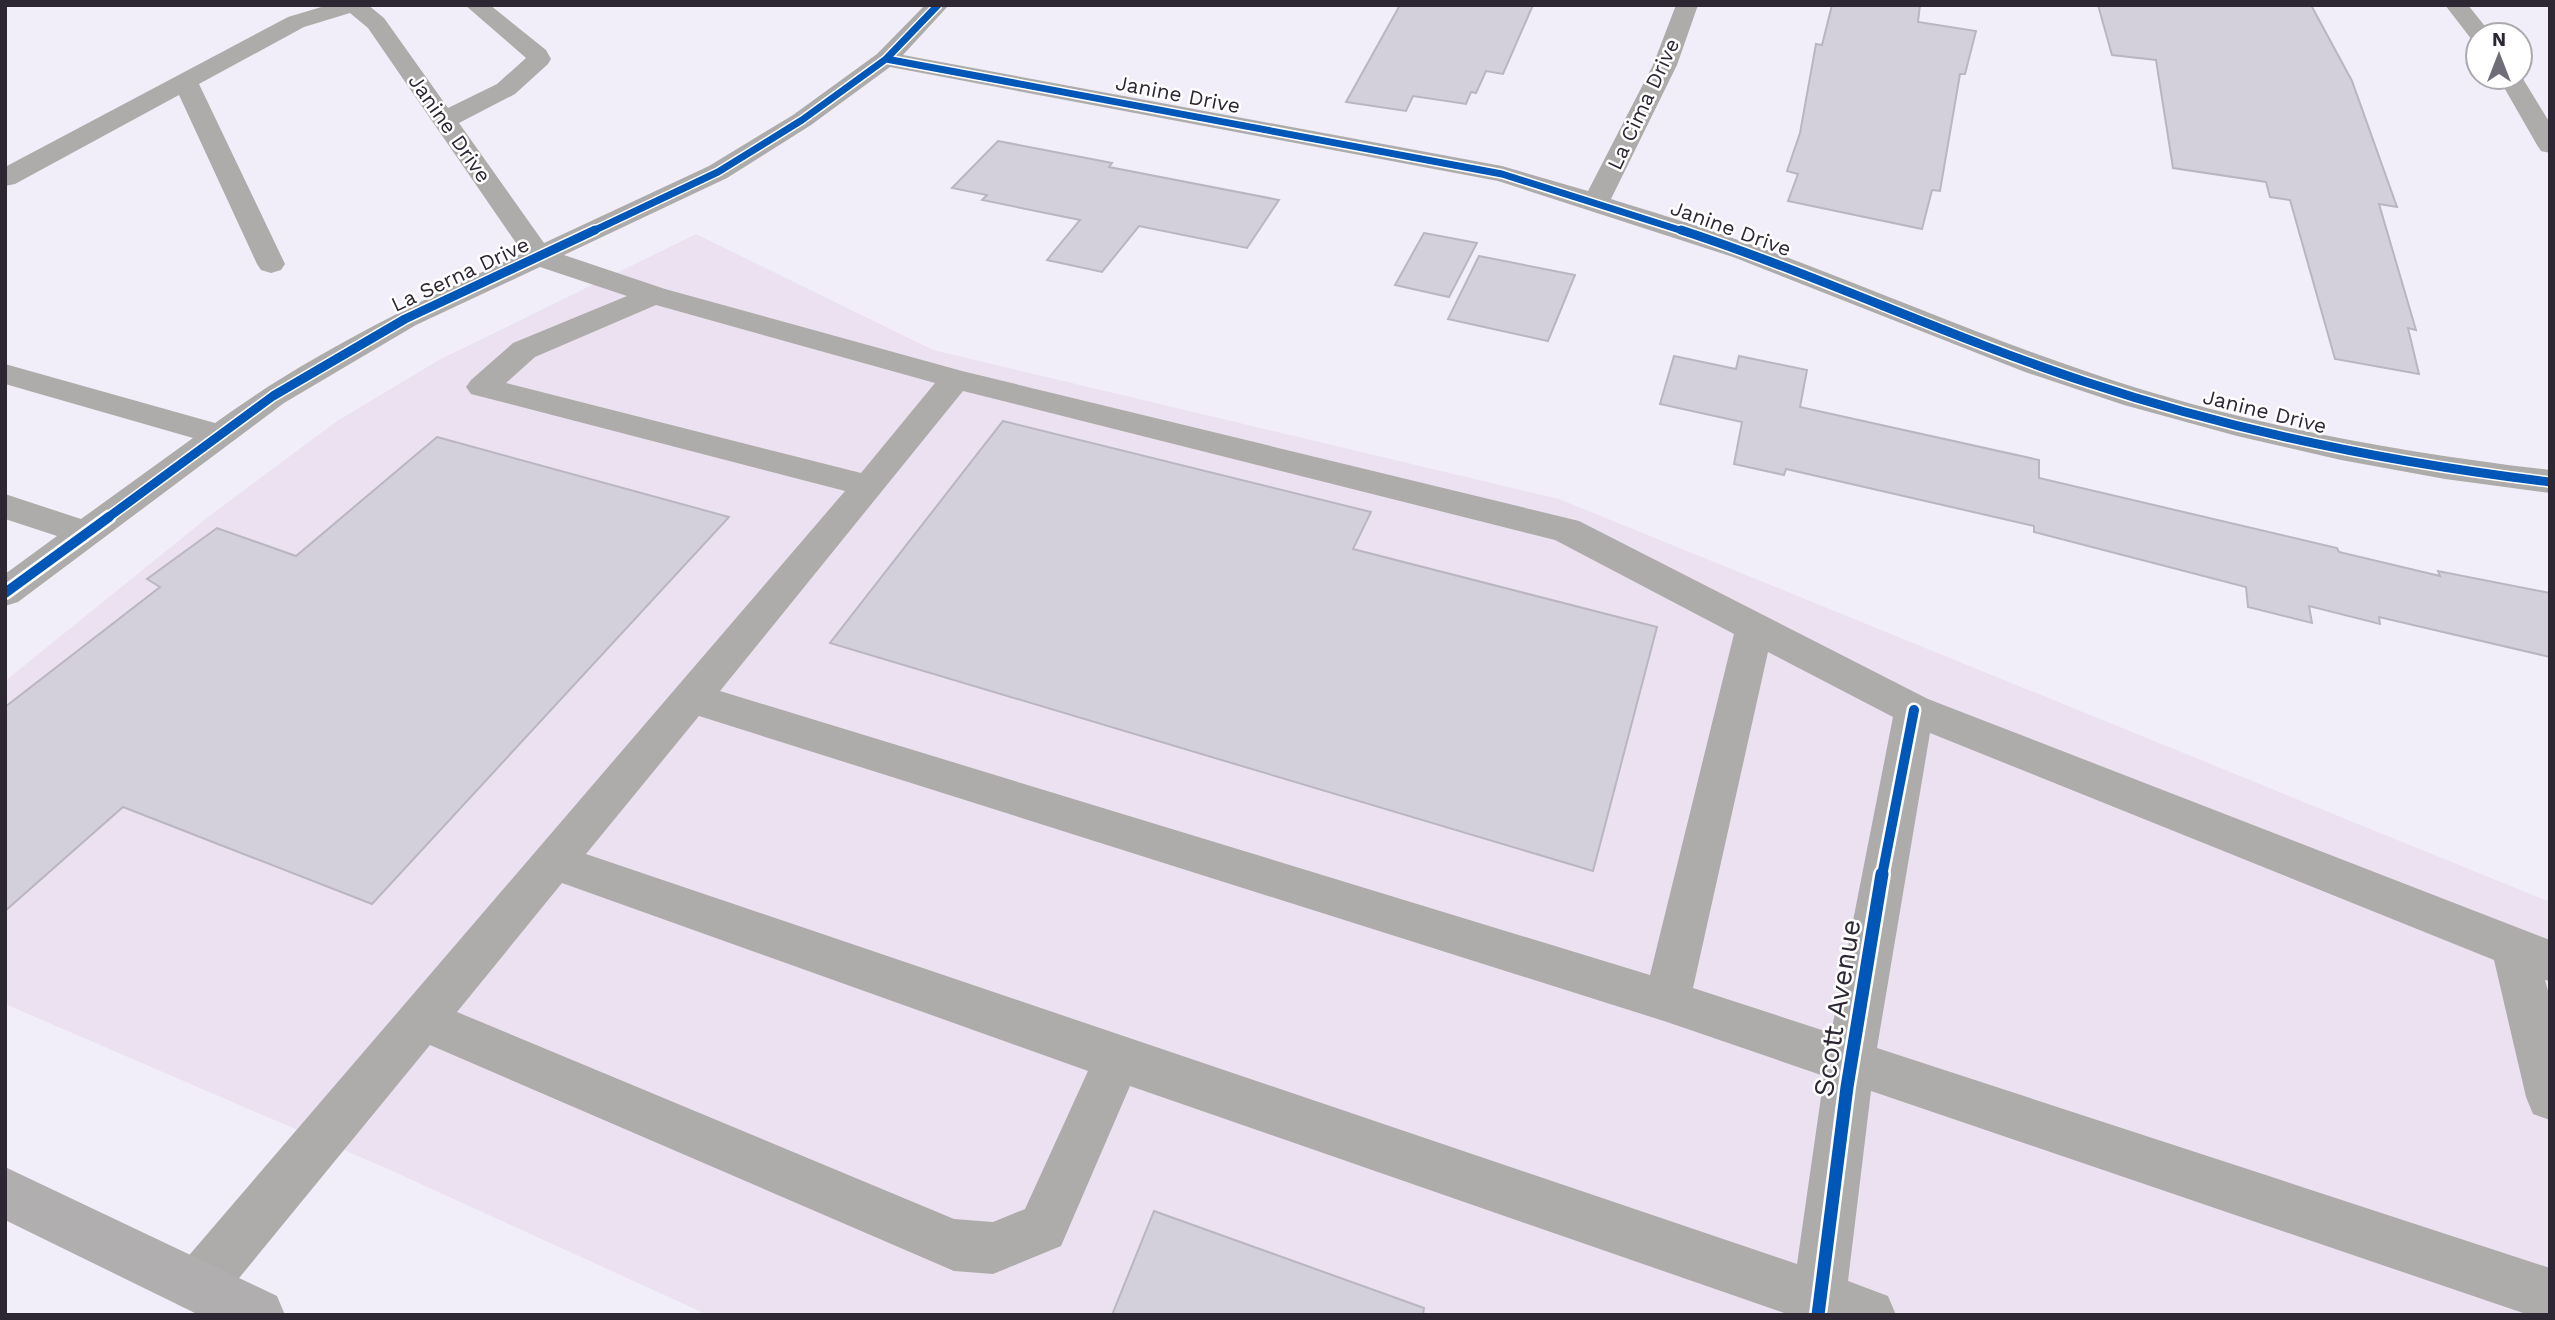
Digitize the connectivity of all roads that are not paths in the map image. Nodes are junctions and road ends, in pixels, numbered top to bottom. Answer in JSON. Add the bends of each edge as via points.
{"nodes":[{"id":1,"x":354,"y":5,"type":"edge"},
{"id":2,"x":476,"y":5,"type":"edge"},
{"id":3,"x":938,"y":5,"type":"edge"},
{"id":4,"x":1687,"y":5,"type":"edge"},
{"id":5,"x":2456,"y":5,"type":"edge"},
{"id":6,"x":2469,"y":21,"type":"edge"},
{"id":7,"x":886,"y":60,"type":"junction"},
{"id":8,"x":185,"y":80,"type":"junction"},
{"id":9,"x":2518,"y":91,"type":"edge"},
{"id":10,"x":444,"y":120,"type":"junction"},
{"id":11,"x":2550,"y":145,"type":"edge"},
{"id":12,"x":5,"y":178,"type":"edge"},
{"id":13,"x":1596,"y":202,"type":"junction"},
{"id":14,"x":540,"y":257,"type":"junction"},
{"id":15,"x":271,"y":264,"type":"dead end"},
{"id":16,"x":654,"y":295,"type":"junction"},
{"id":17,"x":5,"y":374,"type":"edge"},
{"id":18,"x":956,"y":379,"type":"junction"},
{"id":19,"x":219,"y":435,"type":"junction"},
{"id":20,"x":2550,"y":482,"type":"edge"},
{"id":21,"x":869,"y":486,"type":"junction"},
{"id":22,"x":5,"y":506,"type":"edge"},
{"id":23,"x":85,"y":533,"type":"junction"},
{"id":24,"x":5,"y":593,"type":"edge"},
{"id":25,"x":1755,"y":626,"type":"junction"},
{"id":26,"x":691,"y":698,"type":"junction"},
{"id":27,"x":1914,"y":710,"type":"junction"},
{"id":28,"x":554,"y":862,"type":"junction"},
{"id":29,"x":2532,"y":954,"type":"edge"},
{"id":30,"x":1667,"y":1001,"type":"junction"},
{"id":31,"x":421,"y":1020,"type":"junction"},
{"id":32,"x":1118,"y":1059,"type":"junction"},
{"id":33,"x":1851,"y":1063,"type":"junction"},
{"id":34,"x":2550,"y":1097,"type":"edge"},
{"id":35,"x":5,"y":1194,"type":"edge"},
{"id":36,"x":198,"y":1286,"type":"junction"},
{"id":37,"x":2550,"y":1295,"type":"edge"},
{"id":38,"x":1819,"y":1306,"type":"edge"},
{"id":39,"x":258,"y":1315,"type":"edge"},
{"id":40,"x":1868,"y":1315,"type":"edge"}],
"edges":[{"from":1,"to":8,"type":"street","via":[[296,22]]},
{"from":1,"to":10,"type":"street","name":"Janine Drive","via":[[376,23]]},
{"from":2,"to":10,"type":"street","via":[[539,59],[506,89]]},
{"from":3,"to":7,"type":"street","name":"La Serna Drive"},
{"from":4,"to":13,"type":"street","name":"La Cima Drive","via":[[1665,65]]},
{"from":5,"to":6,"type":"street"},
{"from":7,"to":13,"type":"street","name":"Janine Drive","via":[[1502,174]]},
{"from":7,"to":14,"type":"street","name":"La Serna Drive","via":[[718,172]]},
{"from":8,"to":12,"type":"street"},
{"from":8,"to":15,"type":"street"},
{"from":9,"to":11,"type":"street"},
{"from":10,"to":14,"type":"street","name":"Janine Drive"},
{"from":13,"to":20,"type":"street","name":"Janine Drive","via":[[2134,397],[2323,446]]},
{"from":14,"to":16,"type":"street"},
{"from":14,"to":19,"type":"street","name":"La Serna Drive","via":[[405,319],[273,396]]},
{"from":16,"to":18,"type":"street"},
{"from":16,"to":21,"type":"street","via":[[524,351],[482,387]]},
{"from":17,"to":19,"type":"street"},
{"from":18,"to":21,"type":"street"},
{"from":18,"to":25,"type":"street","via":[[1566,530]]},
{"from":19,"to":23,"type":"street","name":"La Serna Drive"},
{"from":21,"to":26,"type":"street"},
{"from":22,"to":23,"type":"street"},
{"from":23,"to":24,"type":"street","name":"La Serna Drive"},
{"from":25,"to":27,"type":"street"},
{"from":25,"to":30,"type":"street"},
{"from":26,"to":28,"type":"street"},
{"from":26,"to":30,"type":"street"},
{"from":27,"to":29,"type":"street"},
{"from":27,"to":33,"type":"street","name":"Scott Avenue","via":[[1881,874]]},
{"from":28,"to":31,"type":"street"},
{"from":28,"to":32,"type":"street"},
{"from":29,"to":34,"type":"street"},
{"from":30,"to":33,"type":"street"},
{"from":31,"to":32,"type":"street","via":[[954,1245],[993,1248],[1043,1228]]},
{"from":31,"to":36,"type":"street"},
{"from":32,"to":38,"type":"street"},
{"from":33,"to":37,"type":"street"},
{"from":33,"to":38,"type":"street","name":"Scott Avenue"},
{"from":35,"to":36,"type":"main road"},
{"from":36,"to":39,"type":"main road"},
{"from":38,"to":40,"type":"street"}]}
